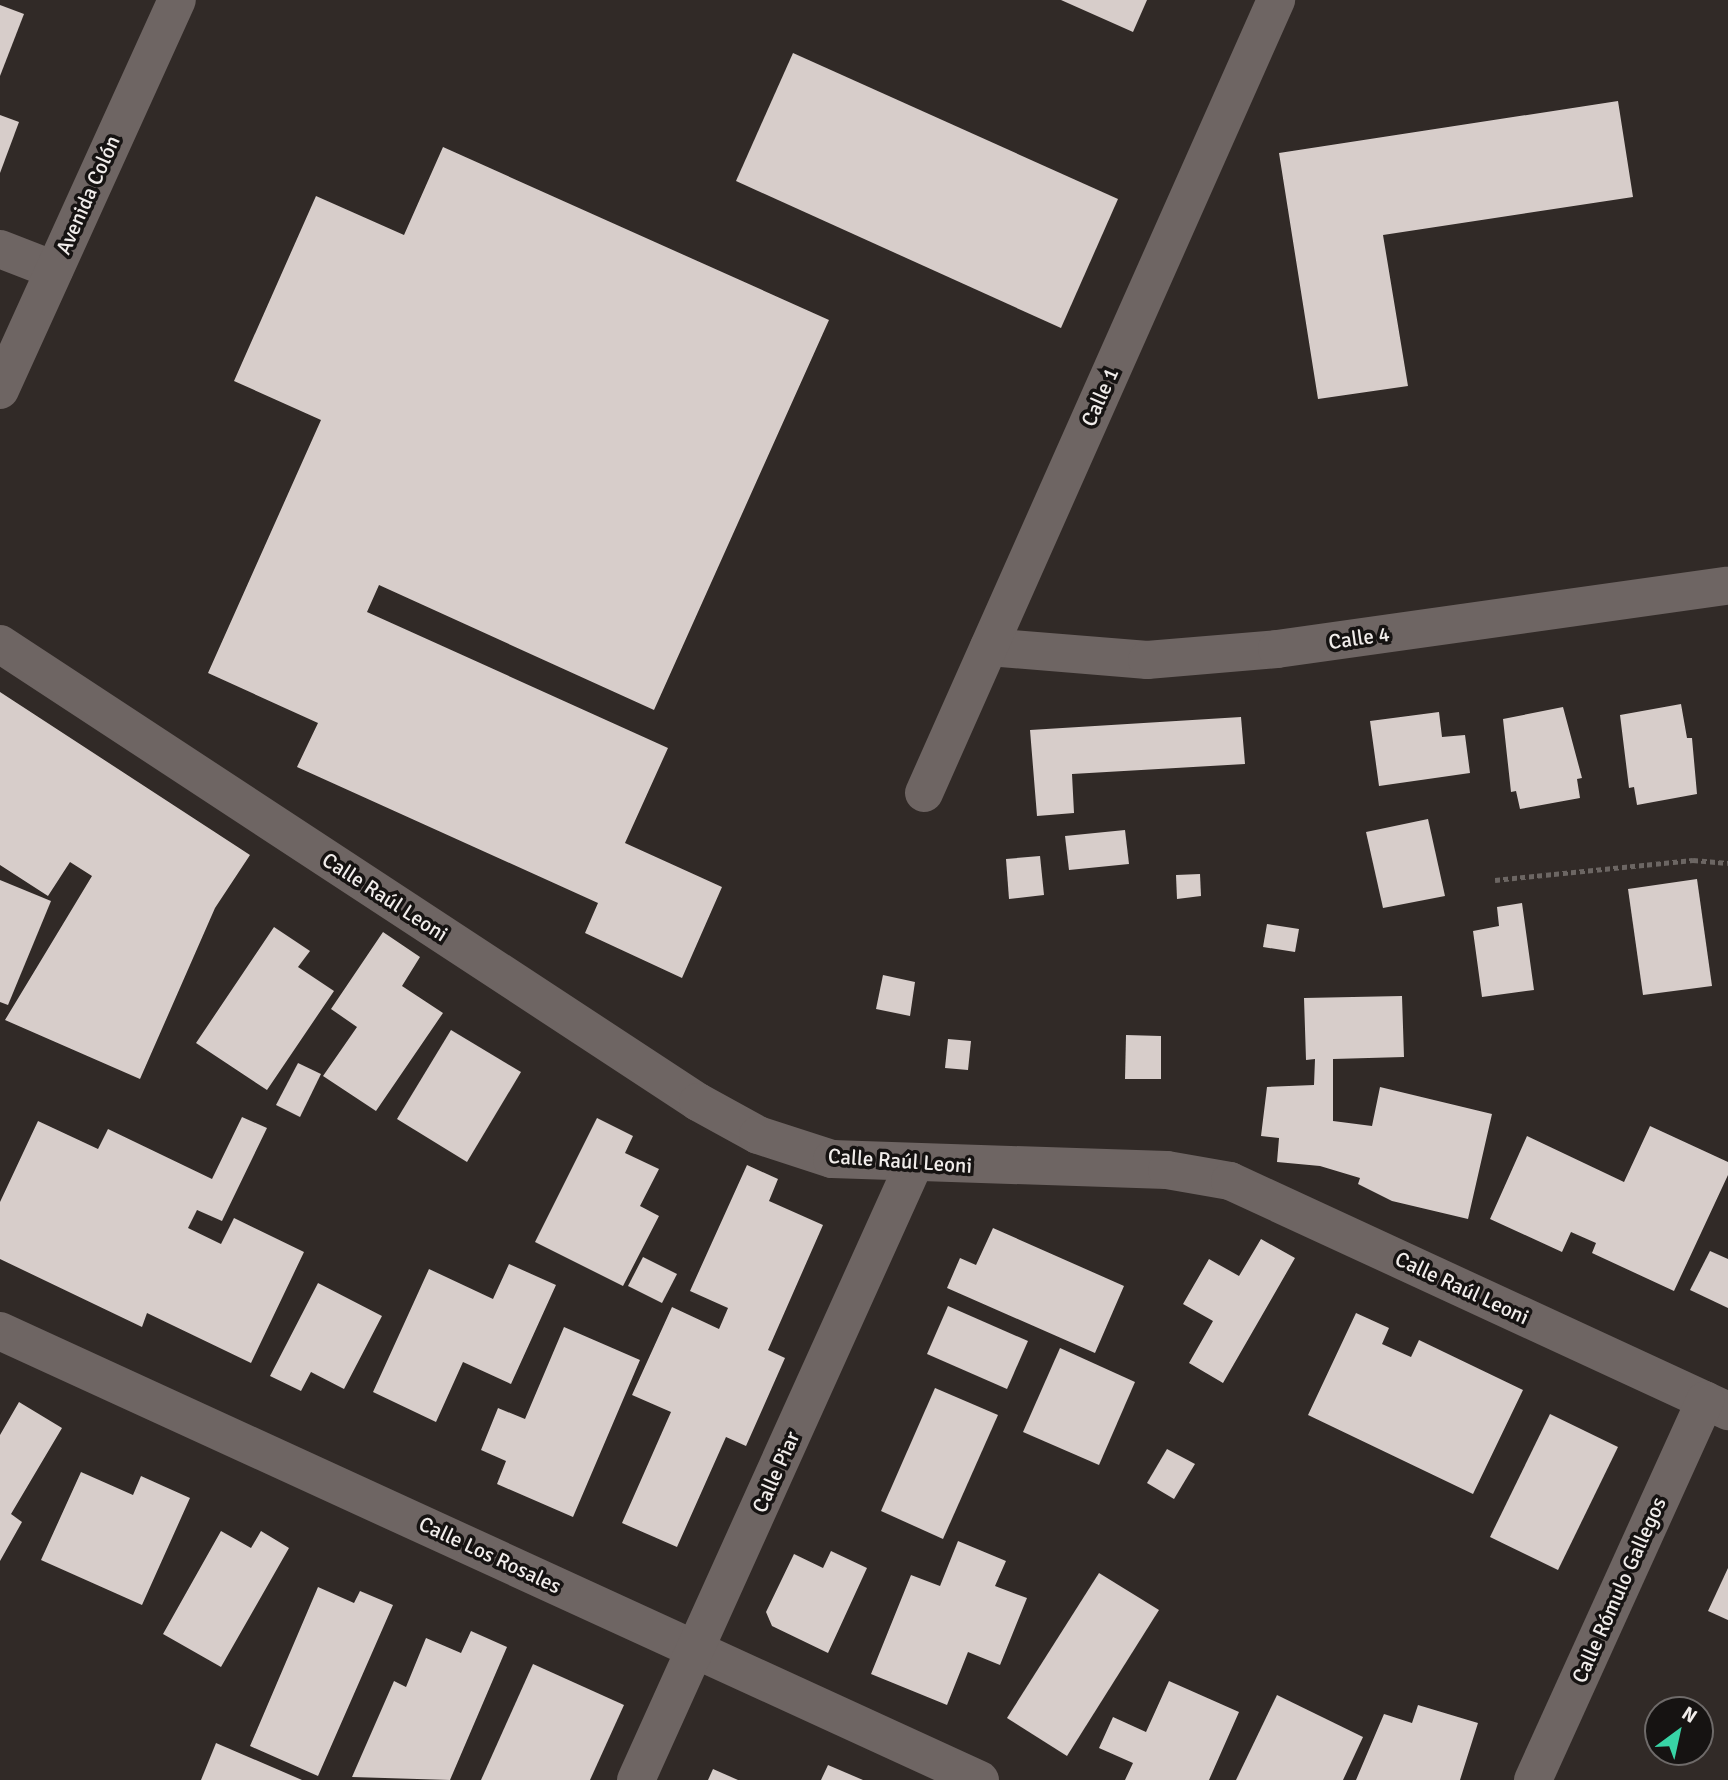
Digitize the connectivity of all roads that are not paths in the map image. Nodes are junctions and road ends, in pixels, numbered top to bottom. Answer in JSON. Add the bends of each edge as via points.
{"nodes":[{"id":1,"x":177,"y":0,"type":"edge"},
{"id":2,"x":1276,"y":0,"type":"edge"},
{"id":3,"x":0,"y":249,"type":"edge"},
{"id":4,"x":54,"y":270,"type":"junction"},
{"id":5,"x":0,"y":390,"type":"edge"},
{"id":6,"x":1728,"y":586,"type":"edge"},
{"id":7,"x":0,"y":644,"type":"edge"},
{"id":8,"x":989,"y":647,"type":"junction"},
{"id":9,"x":924,"y":793,"type":"dead end"},
{"id":10,"x":914,"y":1164,"type":"junction"},
{"id":11,"x":0,"y":1331,"type":"edge"},
{"id":12,"x":1716,"y":1405,"type":"edge"},
{"id":13,"x":696,"y":1650,"type":"junction"},
{"id":14,"x":636,"y":1780,"type":"edge"},
{"id":15,"x":980,"y":1780,"type":"edge"},
{"id":16,"x":1533,"y":1780,"type":"edge"}],
"edges":[{"from":1,"to":4,"type":"street","name":"Avenida Colón"},
{"from":2,"to":8,"type":"street","name":"Calle 1"},
{"from":3,"to":4,"type":"street"},
{"from":4,"to":5,"type":"street","name":"Avenida Colón"},
{"from":6,"to":8,"type":"street","name":"Calle 4","via":[[1277,649],[1160,659]]},
{"from":7,"to":10,"type":"street","name":"Calle Raúl Leoni","via":[[698,1102],[758,1135],[832,1159]]},
{"from":8,"to":9,"type":"street","name":"Calle 1"},
{"from":10,"to":12,"type":"street","name":"Calle Raúl Leoni","via":[[1167,1170],[1230,1181]]},
{"from":10,"to":13,"type":"street","name":"Calle Piar"},
{"from":11,"to":13,"type":"street","name":"Calle Los Rosales"},
{"from":12,"to":16,"type":"street","name":"Calle Rómulo Gallegos"},
{"from":13,"to":14,"type":"street","name":"Calle Piar"},
{"from":13,"to":15,"type":"street","name":"Calle Los Rosales"}]}
